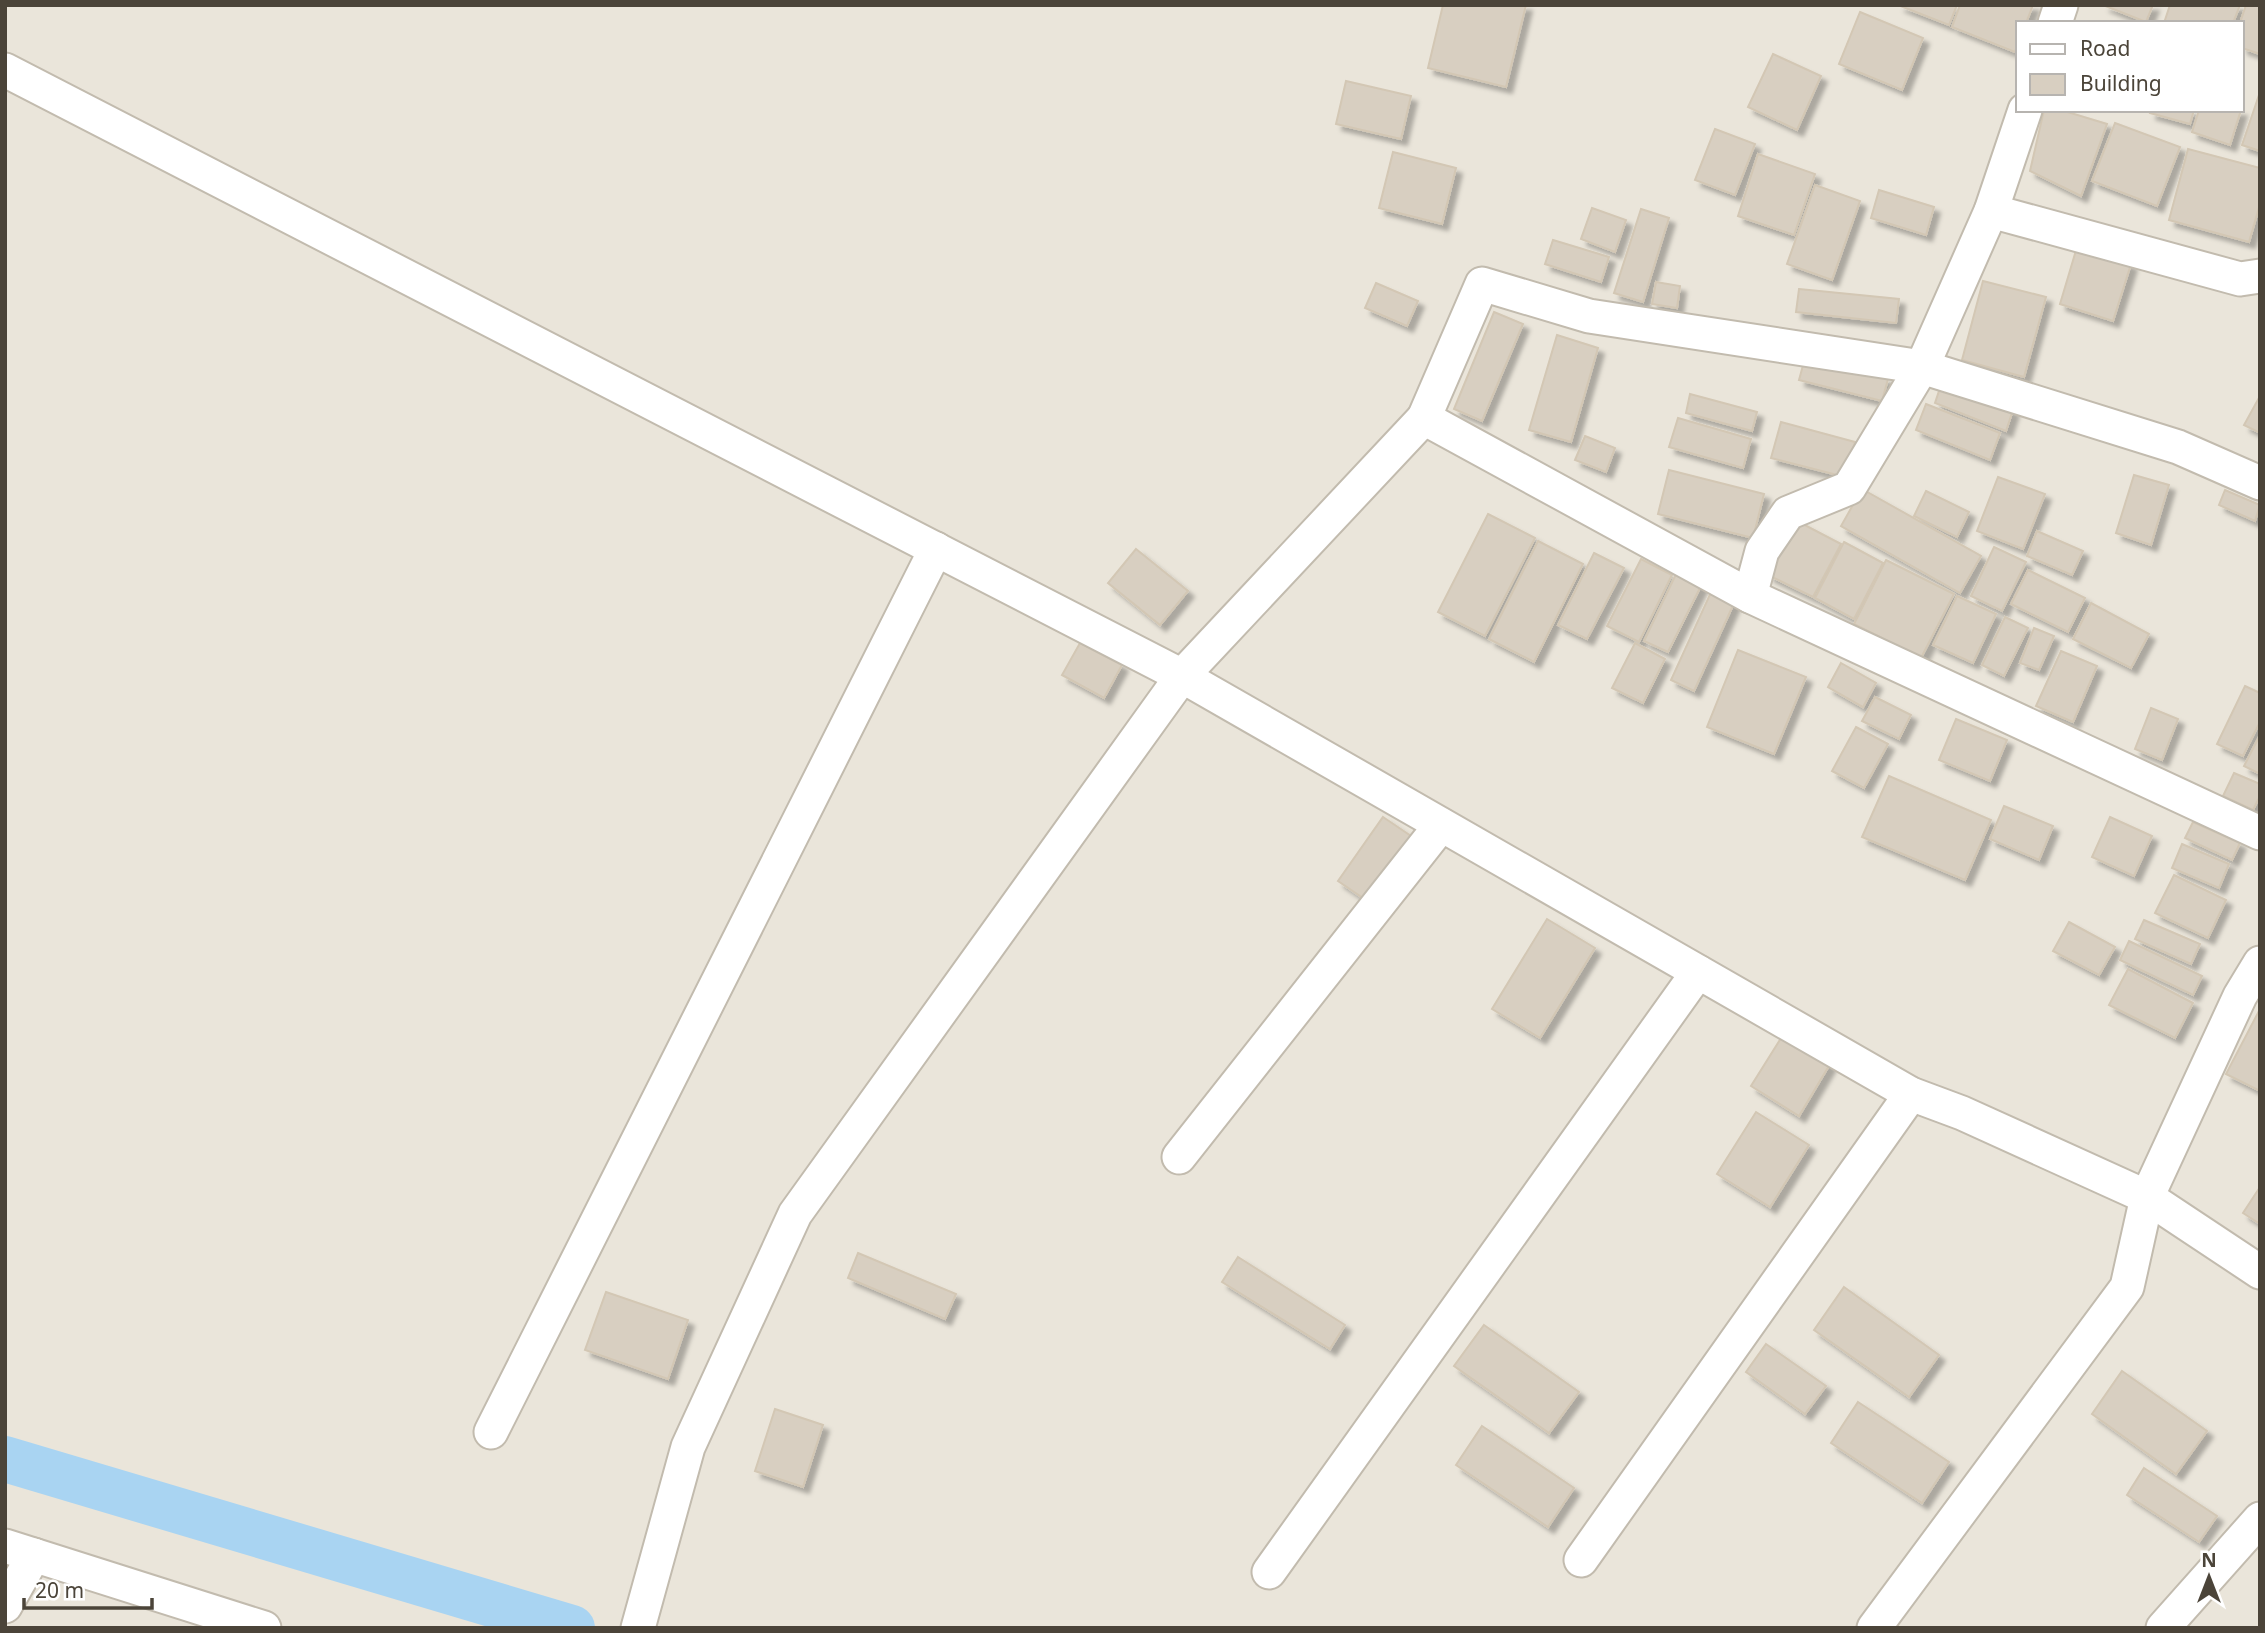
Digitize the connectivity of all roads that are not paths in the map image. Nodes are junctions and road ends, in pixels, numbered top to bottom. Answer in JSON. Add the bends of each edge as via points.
{"nodes":[{"id":1,"x":5,"y":69,"type":"edge"},
{"id":2,"x":2024,"y":112,"type":"edge"},
{"id":3,"x":1991,"y":211,"type":"junction"},
{"id":4,"x":2260,"y":276,"type":"edge"},
{"id":5,"x":1922,"y":367,"type":"junction"},
{"id":6,"x":1424,"y":418,"type":"junction"},
{"id":7,"x":2260,"y":483,"type":"edge"},
{"id":8,"x":936,"y":549,"type":"junction"},
{"id":9,"x":1750,"y":596,"type":"junction"},
{"id":10,"x":1182,"y":676,"type":"junction"},
{"id":11,"x":1441,"y":825,"type":"junction"},
{"id":12,"x":2260,"y":833,"type":"edge"},
{"id":13,"x":2260,"y":963,"type":"edge"},
{"id":14,"x":1698,"y":972,"type":"junction"},
{"id":15,"x":1911,"y":1094,"type":"junction"},
{"id":16,"x":1179,"y":1157,"type":"dead end"},
{"id":17,"x":2147,"y":1197,"type":"junction"},
{"id":18,"x":2260,"y":1272,"type":"edge"},
{"id":19,"x":491,"y":1432,"type":"dead end"},
{"id":20,"x":2260,"y":1519,"type":"edge"},
{"id":21,"x":20,"y":1550,"type":"edge"},
{"id":22,"x":1581,"y":1560,"type":"dead end"},
{"id":23,"x":1269,"y":1572,"type":"dead end"},
{"id":24,"x":5,"y":1606,"type":"edge"},
{"id":25,"x":264,"y":1628,"type":"edge"},
{"id":26,"x":638,"y":1628,"type":"edge"},
{"id":27,"x":1874,"y":1628,"type":"edge"},
{"id":28,"x":2163,"y":1628,"type":"edge"}],
"edges":[{"from":1,"to":8,"type":"street"},
{"from":2,"to":3,"type":"street"},
{"from":3,"to":4,"type":"street","via":[[2240,279]]},
{"from":3,"to":5,"type":"street"},
{"from":5,"to":6,"type":"street","via":[[1589,316],[1482,284]]},
{"from":5,"to":7,"type":"street","via":[[2178,447]]},
{"from":5,"to":9,"type":"street","via":[[1849,488],[1788,513],[1762,551]]},
{"from":6,"to":9,"type":"street"},
{"from":6,"to":10,"type":"street"},
{"from":8,"to":10,"type":"street"},
{"from":8,"to":19,"type":"street"},
{"from":9,"to":12,"type":"street"},
{"from":10,"to":11,"type":"street"},
{"from":10,"to":26,"type":"street","via":[[794,1214],[688,1447]]},
{"from":11,"to":14,"type":"street"},
{"from":11,"to":16,"type":"street"},
{"from":13,"to":17,"type":"street","via":[[2240,996]]},
{"from":14,"to":15,"type":"street"},
{"from":14,"to":23,"type":"street"},
{"from":15,"to":17,"type":"street"},
{"from":15,"to":22,"type":"street"},
{"from":17,"to":18,"type":"street"},
{"from":17,"to":27,"type":"street","via":[[2126,1287]]},
{"from":20,"to":28,"type":"street"},
{"from":21,"to":24,"type":"street"},
{"from":21,"to":25,"type":"street"}]}
